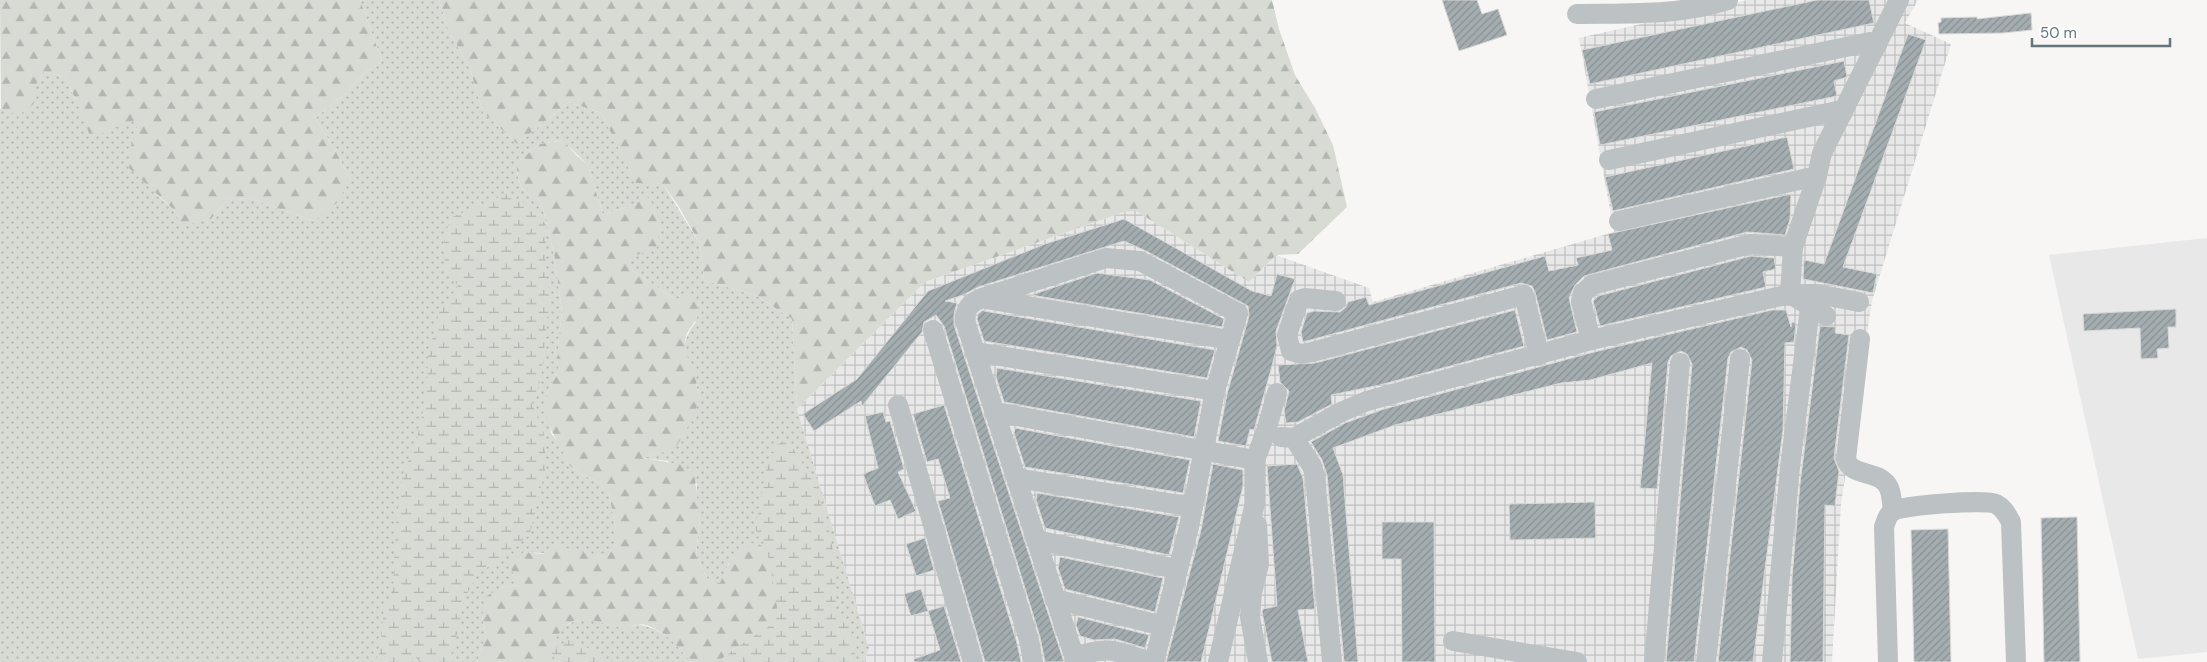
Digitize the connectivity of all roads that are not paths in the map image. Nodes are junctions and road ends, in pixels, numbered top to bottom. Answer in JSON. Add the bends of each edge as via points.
{"nodes":[{"id":1,"x":1728,"y":0,"type":"edge"},
{"id":2,"x":1899,"y":0,"type":"edge"},
{"id":3,"x":1577,"y":14,"type":"dead end"},
{"id":4,"x":1877,"y":45,"type":"junction"},
{"id":5,"x":1596,"y":99,"type":"dead end"},
{"id":6,"x":1842,"y":114,"type":"junction"},
{"id":7,"x":1609,"y":160,"type":"dead end"},
{"id":8,"x":1817,"y":176,"type":"junction"},
{"id":9,"x":1620,"y":221,"type":"dead end"},
{"id":10,"x":1793,"y":247,"type":"junction"},
{"id":11,"x":1790,"y":294,"type":"junction"},
{"id":12,"x":982,"y":298,"type":"junction"},
{"id":13,"x":1336,"y":301,"type":"dead end"},
{"id":14,"x":1859,"y":302,"type":"dead end"},
{"id":15,"x":933,"y":330,"type":"dead end"},
{"id":16,"x":1860,"y":338,"type":"dead end"},
{"id":17,"x":1230,"y":340,"type":"junction"},
{"id":18,"x":1591,"y":340,"type":"junction"},
{"id":19,"x":975,"y":352,"type":"junction"},
{"id":20,"x":1539,"y":355,"type":"junction"},
{"id":21,"x":1740,"y":359,"type":"dead end"},
{"id":22,"x":1680,"y":363,"type":"dead end"},
{"id":23,"x":1215,"y":391,"type":"junction"},
{"id":24,"x":1277,"y":393,"type":"dead end"},
{"id":25,"x":898,"y":405,"type":"dead end"},
{"id":26,"x":995,"y":412,"type":"junction"},
{"id":27,"x":1265,"y":434,"type":"junction"},
{"id":28,"x":1294,"y":438,"type":"junction"},
{"id":29,"x":1202,"y":449,"type":"junction"},
{"id":30,"x":1255,"y":460,"type":"junction"},
{"id":31,"x":1017,"y":478,"type":"junction"},
{"id":32,"x":1255,"y":503,"type":"junction"},
{"id":33,"x":1193,"y":507,"type":"junction"},
{"id":34,"x":1893,"y":511,"type":"junction"},
{"id":35,"x":1036,"y":540,"type":"junction"},
{"id":36,"x":1177,"y":569,"type":"junction"},
{"id":37,"x":1055,"y":598,"type":"junction"},
{"id":38,"x":1163,"y":626,"type":"junction"},
{"id":39,"x":1454,"y":641,"type":"dead end"},
{"id":40,"x":1075,"y":660,"type":"edge"},
{"id":41,"x":973,"y":662,"type":"edge"},
{"id":42,"x":1033,"y":662,"type":"edge"},
{"id":43,"x":1150,"y":662,"type":"edge"},
{"id":44,"x":1154,"y":662,"type":"edge"},
{"id":45,"x":1218,"y":662,"type":"edge"},
{"id":46,"x":1258,"y":662,"type":"edge"},
{"id":47,"x":1332,"y":662,"type":"edge"},
{"id":48,"x":1577,"y":662,"type":"edge"},
{"id":49,"x":1654,"y":662,"type":"edge"},
{"id":50,"x":1706,"y":662,"type":"edge"},
{"id":51,"x":1772,"y":662,"type":"edge"},
{"id":52,"x":1888,"y":662,"type":"edge"},
{"id":53,"x":2016,"y":662,"type":"edge"}],
"edges":[{"from":1,"to":3,"type":"lane","via":[[1688,10],[1656,13]]},
{"from":2,"to":4,"type":"lane"},
{"from":4,"to":5,"type":"lane","via":[[1870,42]]},
{"from":4,"to":6,"type":"lane"},
{"from":6,"to":7,"type":"lane","via":[[1837,111]]},
{"from":6,"to":8,"type":"lane","via":[[1822,153]]},
{"from":8,"to":9,"type":"lane"},
{"from":8,"to":10,"type":"lane"},
{"from":10,"to":11,"type":"lane"},
{"from":10,"to":18,"type":"lane","via":[[1750,244],[1592,285],[1583,293],[1581,301]]},
{"from":11,"to":14,"type":"lane","via":[[1817,294]]},
{"from":11,"to":18,"type":"lane"},
{"from":11,"to":51,"type":"lane","via":[[1818,312],[1790,467]]},
{"from":12,"to":17,"type":"lane"},
{"from":12,"to":17,"type":"lane","via":[[1106,258],[1131,259],[1238,313]]},
{"from":12,"to":19,"type":"lane","via":[[973,302],[965,312]]},
{"from":13,"to":20,"type":"lane","via":[[1299,300],[1287,335],[1291,351],[1301,354],[1312,352],[1524,295]]},
{"from":15,"to":42,"type":"lane","via":[[1029,640]]},
{"from":16,"to":34,"type":"lane","via":[[1846,459],[1852,469],[1886,483]]},
{"from":17,"to":23,"type":"lane"},
{"from":18,"to":20,"type":"lane"},
{"from":19,"to":23,"type":"lane"},
{"from":19,"to":26,"type":"lane"},
{"from":20,"to":28,"type":"lane","via":[[1367,401]]},
{"from":21,"to":50,"type":"lane"},
{"from":22,"to":49,"type":"lane"},
{"from":23,"to":29,"type":"lane"},
{"from":24,"to":27,"type":"lane"},
{"from":25,"to":41,"type":"lane"},
{"from":26,"to":29,"type":"lane"},
{"from":26,"to":31,"type":"lane"},
{"from":27,"to":28,"type":"lane"},
{"from":27,"to":30,"type":"lane"},
{"from":28,"to":47,"type":"lane","via":[[1315,476]]},
{"from":29,"to":30,"type":"lane"},
{"from":29,"to":33,"type":"lane"},
{"from":30,"to":32,"type":"lane"},
{"from":31,"to":33,"type":"lane"},
{"from":31,"to":35,"type":"lane"},
{"from":32,"to":45,"type":"lane"},
{"from":32,"to":46,"type":"lane","via":[[1259,564],[1250,616]]},
{"from":33,"to":36,"type":"lane"},
{"from":34,"to":52,"type":"lane","via":[[1884,527]]},
{"from":34,"to":53,"type":"lane","via":[[1983,502],[1996,504],[2005,511],[2011,522]]},
{"from":35,"to":36,"type":"lane"},
{"from":35,"to":37,"type":"lane"},
{"from":36,"to":38,"type":"lane"},
{"from":37,"to":38,"type":"lane"},
{"from":37,"to":40,"type":"lane"},
{"from":38,"to":44,"type":"lane"},
{"from":39,"to":48,"type":"lane"},
{"from":40,"to":43,"type":"lane","via":[[1091,651],[1109,649]]}]}
